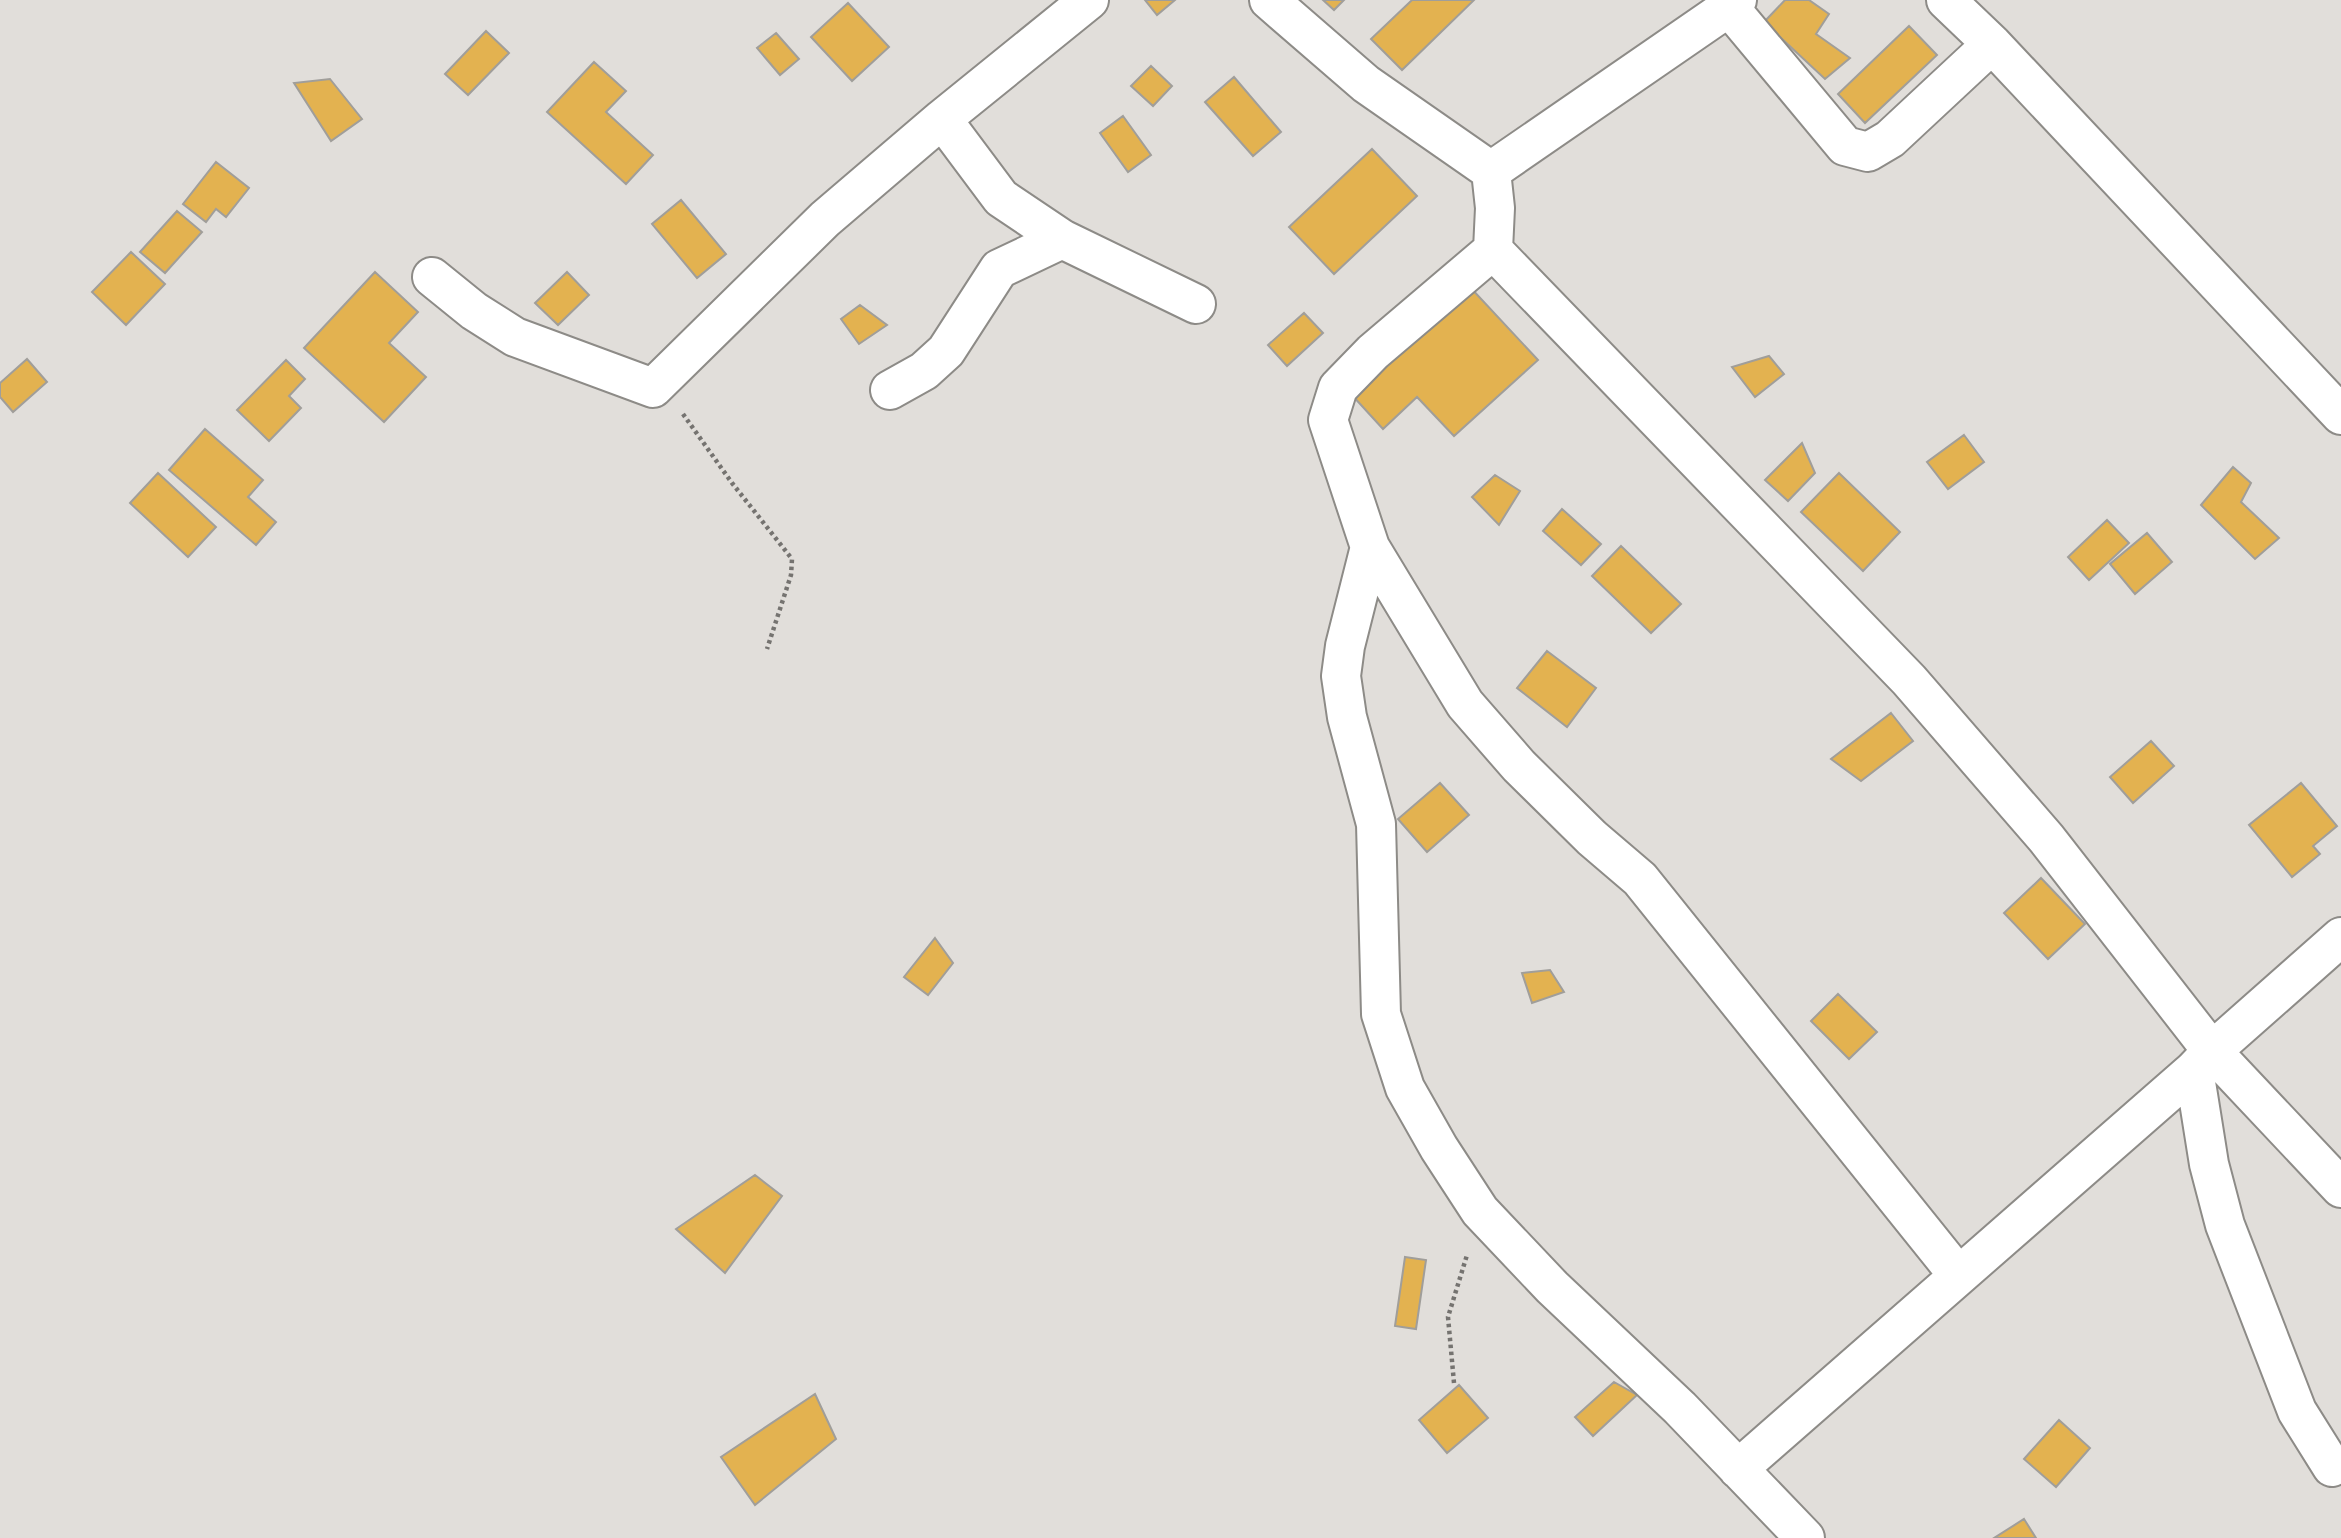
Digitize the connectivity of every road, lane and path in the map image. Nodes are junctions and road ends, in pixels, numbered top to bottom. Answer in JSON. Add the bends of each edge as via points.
{"nodes":[{"id":1,"x":1089,"y":0,"type":"edge"},
{"id":2,"x":1269,"y":0,"type":"edge"},
{"id":3,"x":1946,"y":0,"type":"edge"},
{"id":4,"x":1714,"y":7,"type":"edge"},
{"id":5,"x":1993,"y":44,"type":"junction"},
{"id":6,"x":942,"y":119,"type":"junction"},
{"id":7,"x":1492,"y":171,"type":"junction"},
{"id":8,"x":1062,"y":239,"type":"junction"},
{"id":9,"x":1493,"y":250,"type":"junction"},
{"id":10,"x":432,"y":277,"type":"dead end"},
{"id":11,"x":1196,"y":304,"type":"dead end"},
{"id":12,"x":653,"y":388,"type":"junction"},
{"id":13,"x":890,"y":390,"type":"dead end"},
{"id":14,"x":2341,"y":415,"type":"edge"},
{"id":15,"x":1370,"y":547,"type":"junction"},
{"id":16,"x":767,"y":649,"type":"dead end"},
{"id":17,"x":2341,"y":937,"type":"edge"},
{"id":18,"x":2203,"y":1061,"type":"junction"},
{"id":19,"x":2341,"y":1188,"type":"edge"},
{"id":20,"x":1480,"y":1211,"type":"junction"},
{"id":21,"x":1958,"y":1275,"type":"junction"},
{"id":22,"x":1454,"y":1383,"type":"dead end"},
{"id":23,"x":2332,"y":1467,"type":"dead end"},
{"id":24,"x":1738,"y":1469,"type":"junction"},
{"id":25,"x":1805,"y":1538,"type":"edge"}],
"edges":[{"from":1,"to":6,"type":"street"},
{"from":2,"to":7,"type":"street","via":[[1366,84]]},
{"from":3,"to":5,"type":"street"},
{"from":4,"to":5,"type":"street","via":[[1845,146],[1868,152],[1890,139]]},
{"from":4,"to":7,"type":"street"},
{"from":5,"to":14,"type":"street"},
{"from":6,"to":8,"type":"street","via":[[1001,198]]},
{"from":6,"to":12,"type":"street","via":[[825,219]]},
{"from":7,"to":9,"type":"street"},
{"from":8,"to":11,"type":"street"},
{"from":8,"to":13,"type":"street","via":[[999,270],[946,351],[924,371]]},
{"from":9,"to":15,"type":"street","via":[[1373,352],[1338,388],[1328,420]]},
{"from":9,"to":18,"type":"street","via":[[1909,680],[2046,838]]},
{"from":10,"to":12,"type":"street","via":[[516,337]]},
{"from":12,"to":16,"type":"path","via":[[677,405],[792,559]]},
{"from":15,"to":20,"type":"street","via":[[1340,676],[1376,824],[1381,1014],[1405,1088]]},
{"from":15,"to":21,"type":"street","via":[[1465,704],[1519,766],[1640,879]]},
{"from":17,"to":18,"type":"street"},
{"from":18,"to":19,"type":"street"},
{"from":18,"to":21,"type":"street"},
{"from":18,"to":23,"type":"street","via":[[2209,1164],[2225,1225],[2297,1411]]},
{"from":20,"to":22,"type":"path","via":[[1448,1317]]},
{"from":20,"to":24,"type":"street"},
{"from":21,"to":24,"type":"street"},
{"from":24,"to":25,"type":"street"}]}
